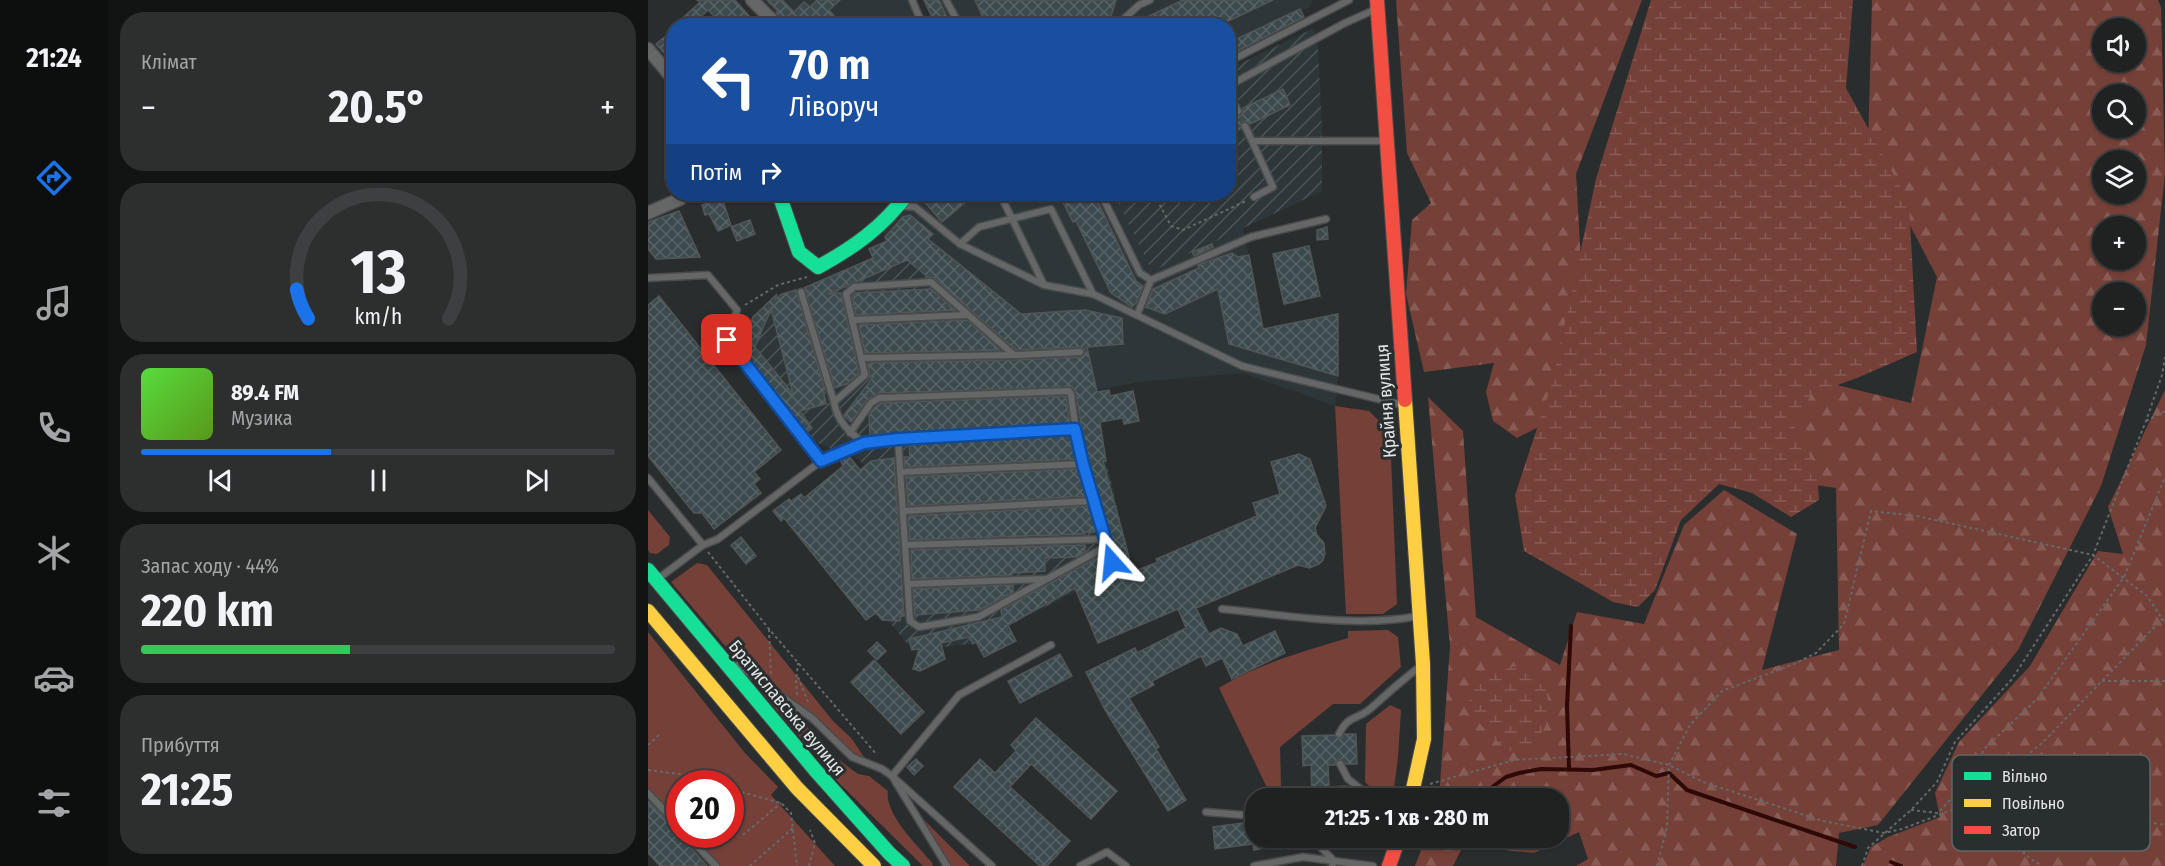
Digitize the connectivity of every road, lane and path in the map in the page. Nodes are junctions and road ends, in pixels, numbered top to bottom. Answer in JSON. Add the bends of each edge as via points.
{"nodes":[{"id":1,"x":752,"y":0,"type":"edge"},
{"id":2,"x":912,"y":0,"type":"edge"},
{"id":3,"x":946,"y":0,"type":"edge"},
{"id":4,"x":1150,"y":0,"type":"edge"},
{"id":5,"x":1349,"y":0,"type":"edge"},
{"id":6,"x":1377,"y":4,"type":"edge"},
{"id":7,"x":770,"y":18,"type":"edge"},
{"id":8,"x":920,"y":18,"type":"edge"},
{"id":9,"x":956,"y":18,"type":"edge"},
{"id":10,"x":1125,"y":18,"type":"edge"},
{"id":11,"x":648,"y":49,"type":"edge"},
{"id":12,"x":1236,"y":58,"type":"edge"},
{"id":13,"x":666,"y":70,"type":"edge"},
{"id":14,"x":1236,"y":82,"type":"edge"},
{"id":15,"x":1236,"y":107,"type":"edge"},
{"id":16,"x":1238,"y":111,"type":"dead end"},
{"id":17,"x":1245,"y":126,"type":"dead end"},
{"id":18,"x":1252,"y":141,"type":"junction"},
{"id":19,"x":1386,"y":141,"type":"junction"},
{"id":20,"x":1254,"y":197,"type":"joint"},
{"id":21,"x":675,"y":201,"type":"edge"},
{"id":22,"x":781,"y":201,"type":"edge"},
{"id":23,"x":902,"y":201,"type":"edge"},
{"id":24,"x":1003,"y":201,"type":"edge"},
{"id":25,"x":1104,"y":201,"type":"edge"},
{"id":26,"x":1158,"y":201,"type":"edge"},
{"id":27,"x":899,"y":206,"type":"junction"},
{"id":28,"x":648,"y":213,"type":"edge"},
{"id":29,"x":1011,"y":218,"type":"junction"},
{"id":30,"x":1326,"y":219,"type":"dead end"},
{"id":31,"x":960,"y":244,"type":"junction"},
{"id":32,"x":815,"y":271,"type":"junction"},
{"id":33,"x":648,"y":278,"type":"edge"},
{"id":34,"x":1150,"y":280,"type":"junction"},
{"id":35,"x":1044,"y":285,"type":"junction"},
{"id":36,"x":801,"y":292,"type":"dead end"},
{"id":37,"x":1093,"y":294,"type":"junction"},
{"id":38,"x":737,"y":310,"type":"junction"},
{"id":39,"x":968,"y":315,"type":"junction"},
{"id":40,"x":1137,"y":315,"type":"junction"},
{"id":41,"x":852,"y":320,"type":"junction"},
{"id":42,"x":1080,"y":351,"type":"dead end"},
{"id":43,"x":1014,"y":355,"type":"junction"},
{"id":44,"x":2165,"y":357,"type":"edge"},
{"id":45,"x":861,"y":358,"type":"junction"},
{"id":46,"x":834,"y":402,"type":"junction"},
{"id":47,"x":1405,"y":406,"type":"junction"},
{"id":48,"x":2165,"y":411,"type":"edge"},
{"id":49,"x":2146,"y":421,"type":"junction"},
{"id":50,"x":1075,"y":429,"type":"junction"},
{"id":51,"x":850,"y":433,"type":"junction"},
{"id":52,"x":898,"y":439,"type":"junction"},
{"id":53,"x":864,"y":443,"type":"junction"},
{"id":54,"x":821,"y":461,"type":"junction"},
{"id":55,"x":1083,"y":464,"type":"junction"},
{"id":56,"x":900,"y":472,"type":"junction"},
{"id":57,"x":648,"y":477,"type":"edge"},
{"id":58,"x":2165,"y":477,"type":"edge"},
{"id":59,"x":1093,"y":501,"type":"junction"},
{"id":60,"x":903,"y":511,"type":"junction"},
{"id":61,"x":1104,"y":539,"type":"junction"},
{"id":62,"x":703,"y":545,"type":"junction"},
{"id":63,"x":905,"y":545,"type":"junction"},
{"id":64,"x":1107,"y":546,"type":"junction"},
{"id":65,"x":2093,"y":555,"type":"junction"},
{"id":66,"x":1112,"y":562,"type":"dead end"},
{"id":67,"x":652,"y":575,"type":"edge"},
{"id":68,"x":2124,"y":577,"type":"junction"},
{"id":69,"x":1047,"y":579,"type":"junction"},
{"id":70,"x":908,"y":584,"type":"junction"},
{"id":71,"x":1222,"y":609,"type":"dead end"},
{"id":72,"x":648,"y":611,"type":"edge"},
{"id":73,"x":1419,"y":616,"type":"junction"},
{"id":74,"x":2165,"y":616,"type":"edge"},
{"id":75,"x":2162,"y":619,"type":"junction"},
{"id":76,"x":2165,"y":623,"type":"edge"},
{"id":77,"x":769,"y":629,"type":"junction"},
{"id":78,"x":1051,"y":645,"type":"dead end"},
{"id":79,"x":712,"y":647,"type":"junction"},
{"id":80,"x":1423,"y":664,"type":"junction"},
{"id":81,"x":796,"y":674,"type":"dead end"},
{"id":82,"x":2102,"y":681,"type":"junction"},
{"id":83,"x":2165,"y":681,"type":"edge"},
{"id":84,"x":772,"y":689,"type":"junction"},
{"id":85,"x":815,"y":720,"type":"junction"},
{"id":86,"x":660,"y":734,"type":"dead end"},
{"id":87,"x":1339,"y":735,"type":"dead end"},
{"id":88,"x":648,"y":746,"type":"edge"},
{"id":89,"x":1982,"y":755,"type":"edge"},
{"id":90,"x":2028,"y":755,"type":"edge"},
{"id":91,"x":879,"y":758,"type":"dead end"},
{"id":92,"x":1340,"y":764,"type":"dead end"},
{"id":93,"x":1668,"y":765,"type":"junction"},
{"id":94,"x":648,"y":770,"type":"edge"},
{"id":95,"x":666,"y":772,"type":"edge"},
{"id":96,"x":892,"y":776,"type":"junction"},
{"id":97,"x":1359,"y":788,"type":"edge"},
{"id":98,"x":1414,"y":788,"type":"edge"},
{"id":99,"x":1428,"y":788,"type":"edge"},
{"id":100,"x":648,"y":793,"type":"edge"},
{"id":101,"x":744,"y":793,"type":"edge"},
{"id":102,"x":1952,"y":797,"type":"edge"},
{"id":103,"x":666,"y":802,"type":"edge"},
{"id":104,"x":782,"y":803,"type":"junction"},
{"id":105,"x":660,"y":807,"type":"junction"},
{"id":106,"x":1952,"y":808,"type":"edge"},
{"id":107,"x":1911,"y":810,"type":"junction"},
{"id":108,"x":1206,"y":812,"type":"dead end"},
{"id":109,"x":666,"y":813,"type":"edge"},
{"id":110,"x":1938,"y":813,"type":"junction"},
{"id":111,"x":1245,"y":815,"type":"edge"},
{"id":112,"x":2150,"y":822,"type":"edge"},
{"id":113,"x":2165,"y":825,"type":"edge"},
{"id":114,"x":793,"y":828,"type":"junction"},
{"id":115,"x":810,"y":830,"type":"dead end"},
{"id":116,"x":1884,"y":833,"type":"junction"},
{"id":117,"x":744,"y":834,"type":"edge"},
{"id":118,"x":699,"y":848,"type":"edge"},
{"id":119,"x":1320,"y":848,"type":"edge"},
{"id":120,"x":1395,"y":848,"type":"edge"},
{"id":121,"x":2022,"y":851,"type":"edge"},
{"id":122,"x":1333,"y":864,"type":"edge"},
{"id":123,"x":716,"y":866,"type":"edge"},
{"id":124,"x":750,"y":866,"type":"edge"},
{"id":125,"x":797,"y":866,"type":"edge"},
{"id":126,"x":809,"y":866,"type":"edge"},
{"id":127,"x":874,"y":866,"type":"edge"},
{"id":128,"x":903,"y":866,"type":"edge"},
{"id":129,"x":947,"y":866,"type":"edge"},
{"id":130,"x":992,"y":866,"type":"edge"},
{"id":131,"x":1080,"y":866,"type":"edge"},
{"id":132,"x":1126,"y":866,"type":"edge"},
{"id":133,"x":1254,"y":866,"type":"edge"},
{"id":134,"x":1373,"y":866,"type":"edge"},
{"id":135,"x":1389,"y":866,"type":"edge"},
{"id":136,"x":1657,"y":866,"type":"edge"},
{"id":137,"x":1862,"y":866,"type":"edge"},
{"id":138,"x":2042,"y":866,"type":"edge"}],
"edges":[{"from":1,"to":7,"type":"street"},
{"from":2,"to":8,"type":"lane"},
{"from":3,"to":9,"type":"lane"},
{"from":4,"to":10,"type":"lane"},
{"from":5,"to":12,"type":"lane"},
{"from":6,"to":14,"type":"lane"},
{"from":6,"to":19,"type":"street","name":"Крайня вулиця"},
{"from":11,"to":13,"type":"street"},
{"from":15,"to":16,"type":"lane"},
{"from":17,"to":18,"type":"lane"},
{"from":18,"to":19,"type":"lane"},
{"from":18,"to":20,"type":"lane","via":[[1273,187]]},
{"from":19,"to":47,"type":"street","name":"Крайня вулиця"},
{"from":20,"to":26,"type":"path","via":[[1183,230],[1171,226]]},
{"from":21,"to":28,"type":"street"},
{"from":22,"to":32,"type":"street","via":[[799,252]]},
{"from":23,"to":27,"type":"street"},
{"from":24,"to":29,"type":"lane"},
{"from":25,"to":34,"type":"lane","via":[[1140,273]]},
{"from":27,"to":31,"type":"lane","via":[[915,207]]},
{"from":27,"to":32,"type":"street","via":[[864,241]]},
{"from":29,"to":31,"type":"lane","via":[[979,227]]},
{"from":29,"to":35,"type":"lane"},
{"from":29,"to":37,"type":"lane","via":[[1051,209]]},
{"from":30,"to":34,"type":"lane","via":[[1251,237]]},
{"from":31,"to":35,"type":"lane"},
{"from":32,"to":38,"type":"path","via":[[778,285]]},
{"from":33,"to":38,"type":"lane","via":[[708,275]]},
{"from":34,"to":40,"type":"lane"},
{"from":35,"to":37,"type":"lane"},
{"from":36,"to":46,"type":"lane"},
{"from":37,"to":40,"type":"lane"},
{"from":38,"to":54,"type":"lane","via":[[727,340]]},
{"from":39,"to":41,"type":"lane"},
{"from":39,"to":41,"type":"lane","via":[[931,282],[854,287],[846,294]]},
{"from":39,"to":43,"type":"lane"},
{"from":40,"to":47,"type":"lane","via":[[1242,366]]},
{"from":41,"to":45,"type":"lane"},
{"from":42,"to":43,"type":"lane"},
{"from":43,"to":45,"type":"lane"},
{"from":44,"to":49,"type":"path"},
{"from":45,"to":46,"type":"lane","via":[[865,375]]},
{"from":46,"to":51,"type":"lane"},
{"from":47,"to":73,"type":"street","name":"Крайня вулиця"},
{"from":48,"to":49,"type":"path"},
{"from":49,"to":65,"type":"path"},
{"from":50,"to":51,"type":"lane","via":[[1069,391],[879,398]]},
{"from":50,"to":52,"type":"lane"},
{"from":50,"to":55,"type":"lane"},
{"from":51,"to":53,"type":"lane"},
{"from":52,"to":53,"type":"lane"},
{"from":52,"to":56,"type":"lane"},
{"from":53,"to":54,"type":"lane"},
{"from":54,"to":62,"type":"lane","via":[[718,539]]},
{"from":55,"to":56,"type":"lane"},
{"from":55,"to":59,"type":"lane"},
{"from":56,"to":60,"type":"lane"},
{"from":57,"to":62,"type":"lane"},
{"from":58,"to":68,"type":"path"},
{"from":59,"to":60,"type":"lane"},
{"from":59,"to":61,"type":"lane"},
{"from":60,"to":63,"type":"lane"},
{"from":61,"to":63,"type":"lane"},
{"from":61,"to":64,"type":"lane"},
{"from":62,"to":67,"type":"lane"},
{"from":62,"to":77,"type":"path"},
{"from":63,"to":70,"type":"lane"},
{"from":64,"to":66,"type":"lane"},
{"from":64,"to":69,"type":"lane"},
{"from":65,"to":68,"type":"path"},
{"from":65,"to":93,"type":"path","via":[[1917,516],[1871,511],[1844,624],[1816,653],[1722,691],[1690,725]]},
{"from":65,"to":107,"type":"path","via":[[2012,680],[1955,742],[1937,782]]},
{"from":67,"to":79,"type":"street","name":"Братиславська вулиця"},
{"from":68,"to":75,"type":"path","via":[[2147,596]]},
{"from":68,"to":89,"type":"path","via":[[2037,699]]},
{"from":69,"to":70,"type":"lane"},
{"from":69,"to":70,"type":"lane","via":[[978,617],[919,627],[910,621]]},
{"from":71,"to":73,"type":"lane","via":[[1347,621]]},
{"from":72,"to":127,"type":"street","via":[[796,788]]},
{"from":73,"to":80,"type":"street","name":"Крайня вулиця"},
{"from":74,"to":75,"type":"path"},
{"from":75,"to":76,"type":"path"},
{"from":75,"to":82,"type":"path"},
{"from":77,"to":84,"type":"path"},
{"from":77,"to":91,"type":"path"},
{"from":78,"to":96,"type":"lane","via":[[959,695]]},
{"from":79,"to":84,"type":"lane"},
{"from":79,"to":128,"type":"street","name":"Братиславська вулиця","via":[[816,771]]},
{"from":80,"to":87,"type":"lane","via":[[1367,711],[1350,719]]},
{"from":80,"to":98,"type":"street","name":"Крайня вулиця","via":[[1424,739]]},
{"from":81,"to":85,"type":"path"},
{"from":82,"to":83,"type":"path"},
{"from":82,"to":90,"type":"path"},
{"from":84,"to":85,"type":"lane"},
{"from":85,"to":96,"type":"lane","via":[[852,758]]},
{"from":86,"to":88,"type":"path"},
{"from":92,"to":97,"type":"lane","via":[[1348,779]]},
{"from":93,"to":99,"type":"path","via":[[1623,754],[1514,760]]},
{"from":93,"to":116,"type":"path","via":[[1703,782],[1823,821]]},
{"from":93,"to":136,"type":"path","via":[[1667,827]]},
{"from":94,"to":95,"type":"path"},
{"from":96,"to":129,"type":"lane"},
{"from":96,"to":130,"type":"lane"},
{"from":100,"to":105,"type":"lane"},
{"from":101,"to":104,"type":"path"},
{"from":102,"to":110,"type":"path"},
{"from":103,"to":105,"type":"path"},
{"from":104,"to":114,"type":"path","via":[[791,813]]},
{"from":104,"to":117,"type":"path"},
{"from":105,"to":109,"type":"lane"},
{"from":106,"to":110,"type":"path"},
{"from":107,"to":110,"type":"path"},
{"from":107,"to":116,"type":"path"},
{"from":108,"to":111,"type":"lane"},
{"from":110,"to":116,"type":"path"},
{"from":112,"to":113,"type":"path"},
{"from":114,"to":124,"type":"path"},
{"from":114,"to":125,"type":"path"},
{"from":115,"to":126,"type":"path","via":[[815,844]]},
{"from":116,"to":137,"type":"path","via":[[1868,848]]},
{"from":118,"to":123,"type":"lane"},
{"from":119,"to":122,"type":"lane"},
{"from":120,"to":135,"type":"street"},
{"from":121,"to":138,"type":"path"},
{"from":122,"to":133,"type":"lane","via":[[1303,857]]},
{"from":122,"to":134,"type":"lane"},
{"from":131,"to":132,"type":"lane","via":[[1107,852]]}]}
